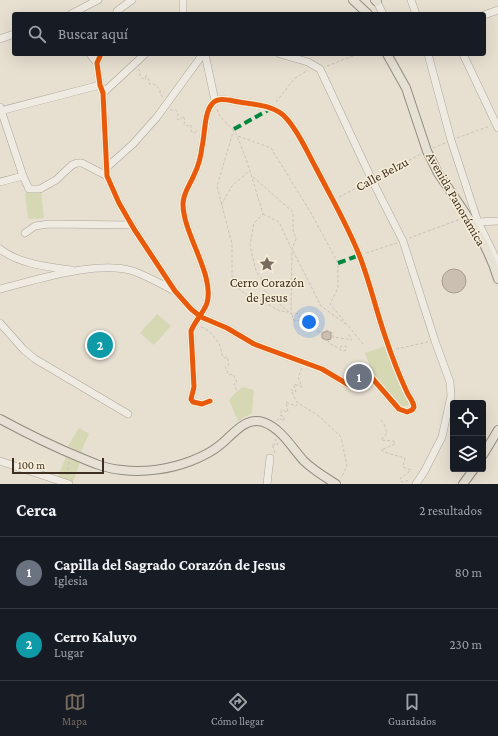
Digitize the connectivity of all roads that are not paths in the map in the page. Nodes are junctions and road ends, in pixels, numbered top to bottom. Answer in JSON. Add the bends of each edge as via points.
{"nodes":[{"id":1,"x":98,"y":0,"type":"edge"},
{"id":2,"x":122,"y":0,"type":"edge"},
{"id":3,"x":132,"y":0,"type":"edge"},
{"id":4,"x":184,"y":0,"type":"edge"},
{"id":5,"x":353,"y":0,"type":"edge"},
{"id":6,"x":411,"y":0,"type":"edge"},
{"id":7,"x":376,"y":1,"type":"edge"},
{"id":8,"x":498,"y":10,"type":"edge"},
{"id":9,"x":75,"y":12,"type":"edge"},
{"id":10,"x":116,"y":12,"type":"edge"},
{"id":11,"x":183,"y":12,"type":"edge"},
{"id":12,"x":366,"y":12,"type":"edge"},
{"id":13,"x":382,"y":12,"type":"edge"},
{"id":14,"x":415,"y":12,"type":"edge"},
{"id":15,"x":486,"y":14,"type":"edge"},
{"id":16,"x":12,"y":35,"type":"edge"},
{"id":17,"x":0,"y":39,"type":"edge"},
{"id":18,"x":92,"y":56,"type":"edge"},
{"id":19,"x":100,"y":56,"type":"edge"},
{"id":20,"x":143,"y":56,"type":"edge"},
{"id":21,"x":203,"y":56,"type":"edge"},
{"id":22,"x":204,"y":56,"type":"edge"},
{"id":23,"x":287,"y":56,"type":"edge"},
{"id":24,"x":388,"y":56,"type":"edge"},
{"id":25,"x":429,"y":56,"type":"edge"},
{"id":26,"x":464,"y":56,"type":"edge"},
{"id":27,"x":97,"y":63,"type":"junction"},
{"id":28,"x":102,"y":89,"type":"junction"},
{"id":29,"x":215,"y":101,"type":"junction"},
{"id":30,"x":0,"y":109,"type":"edge"},
{"id":31,"x":497,"y":125,"type":"edge"},
{"id":32,"x":106,"y":168,"type":"junction"},
{"id":33,"x":23,"y":176,"type":"junction"},
{"id":34,"x":107,"y":176,"type":"junction"},
{"id":35,"x":0,"y":182,"type":"edge"},
{"id":36,"x":498,"y":221,"type":"edge"},
{"id":37,"x":478,"y":222,"type":"junction"},
{"id":38,"x":132,"y":225,"type":"junction"},
{"id":39,"x":25,"y":233,"type":"dead end"},
{"id":40,"x":0,"y":249,"type":"edge"},
{"id":41,"x":497,"y":267,"type":"edge"},
{"id":42,"x":75,"y":271,"type":"junction"},
{"id":43,"x":498,"y":279,"type":"edge"},
{"id":44,"x":0,"y":289,"type":"edge"},
{"id":45,"x":176,"y":291,"type":"junction"},
{"id":46,"x":199,"y":316,"type":"junction"},
{"id":47,"x":0,"y":322,"type":"edge"},
{"id":48,"x":210,"y":401,"type":"dead end"},
{"id":49,"x":128,"y":414,"type":"dead end"},
{"id":50,"x":0,"y":419,"type":"edge"},
{"id":51,"x":498,"y":430,"type":"edge"},
{"id":52,"x":486,"y":450,"type":"edge"},
{"id":53,"x":273,"y":455,"type":"road end"},
{"id":54,"x":0,"y":461,"type":"edge"},
{"id":55,"x":472,"y":472,"type":"edge"},
{"id":56,"x":338,"y":481,"type":"edge"},
{"id":57,"x":417,"y":483,"type":"edge"},
{"id":58,"x":69,"y":484,"type":"edge"},
{"id":59,"x":267,"y":484,"type":"edge"},
{"id":60,"x":463,"y":484,"type":"edge"}],
"edges":[{"from":1,"to":9,"type":"street"},
{"from":2,"to":10,"type":"street"},
{"from":3,"to":10,"type":"street"},
{"from":4,"to":11,"type":"street"},
{"from":5,"to":12,"type":"main road"},
{"from":6,"to":14,"type":"street"},
{"from":7,"to":13,"type":"street"},
{"from":8,"to":15,"type":"street"},
{"from":16,"to":17,"type":"street"},
{"from":18,"to":27,"type":"street"},
{"from":19,"to":27,"type":"street"},
{"from":20,"to":28,"type":"street"},
{"from":21,"to":32,"type":"street","via":[[168,103],[133,144]]},
{"from":22,"to":29,"type":"street"},
{"from":23,"to":57,"type":"street","via":[[308,62],[320,69],[403,241],[450,382],[451,396],[442,437]]},
{"from":24,"to":41,"type":"main road","name":"Avenida Panorámica","via":[[406,88],[427,151],[438,173]]},
{"from":25,"to":37,"type":"street","via":[[450,140]]},
{"from":26,"to":31,"type":"street"},
{"from":27,"to":28,"type":"street"},
{"from":28,"to":30,"type":"street"},
{"from":28,"to":32,"type":"street"},
{"from":29,"to":46,"type":"street","via":[[208,111],[195,174],[183,202],[183,214],[208,287],[207,302]]},
{"from":29,"to":46,"type":"street","via":[[223,99],[272,108],[286,118],[300,139],[360,255],[385,336],[414,407],[407,412],[399,409],[372,378],[364,388],[354,388],[322,369],[254,344],[227,328]]},
{"from":30,"to":33,"type":"street"},
{"from":32,"to":34,"type":"street"},
{"from":33,"to":34,"type":"street","via":[[29,189],[40,189],[77,163]]},
{"from":33,"to":35,"type":"street"},
{"from":34,"to":38,"type":"street"},
{"from":36,"to":37,"type":"street"},
{"from":37,"to":41,"type":"street"},
{"from":38,"to":39,"type":"street","via":[[49,224],[35,226]]},
{"from":38,"to":45,"type":"street"},
{"from":40,"to":42,"type":"street","via":[[20,260]]},
{"from":41,"to":43,"type":"main road","name":"Avenida Panorámica"},
{"from":42,"to":44,"type":"street"},
{"from":42,"to":45,"type":"street","via":[[106,268],[133,271]]},
{"from":45,"to":46,"type":"street"},
{"from":46,"to":48,"type":"street","via":[[191,331],[194,387],[191,399],[202,404]]},
{"from":47,"to":49,"type":"street","via":[[35,359]]},
{"from":50,"to":56,"type":"main road","via":[[59,449],[100,466],[122,470],[160,469],[191,461],[219,446],[248,422],[255,420],[275,429],[320,474]]},
{"from":51,"to":52,"type":"main road"},
{"from":53,"to":59,"type":"street"},
{"from":54,"to":58,"type":"street"},
{"from":55,"to":60,"type":"main road"}]}
